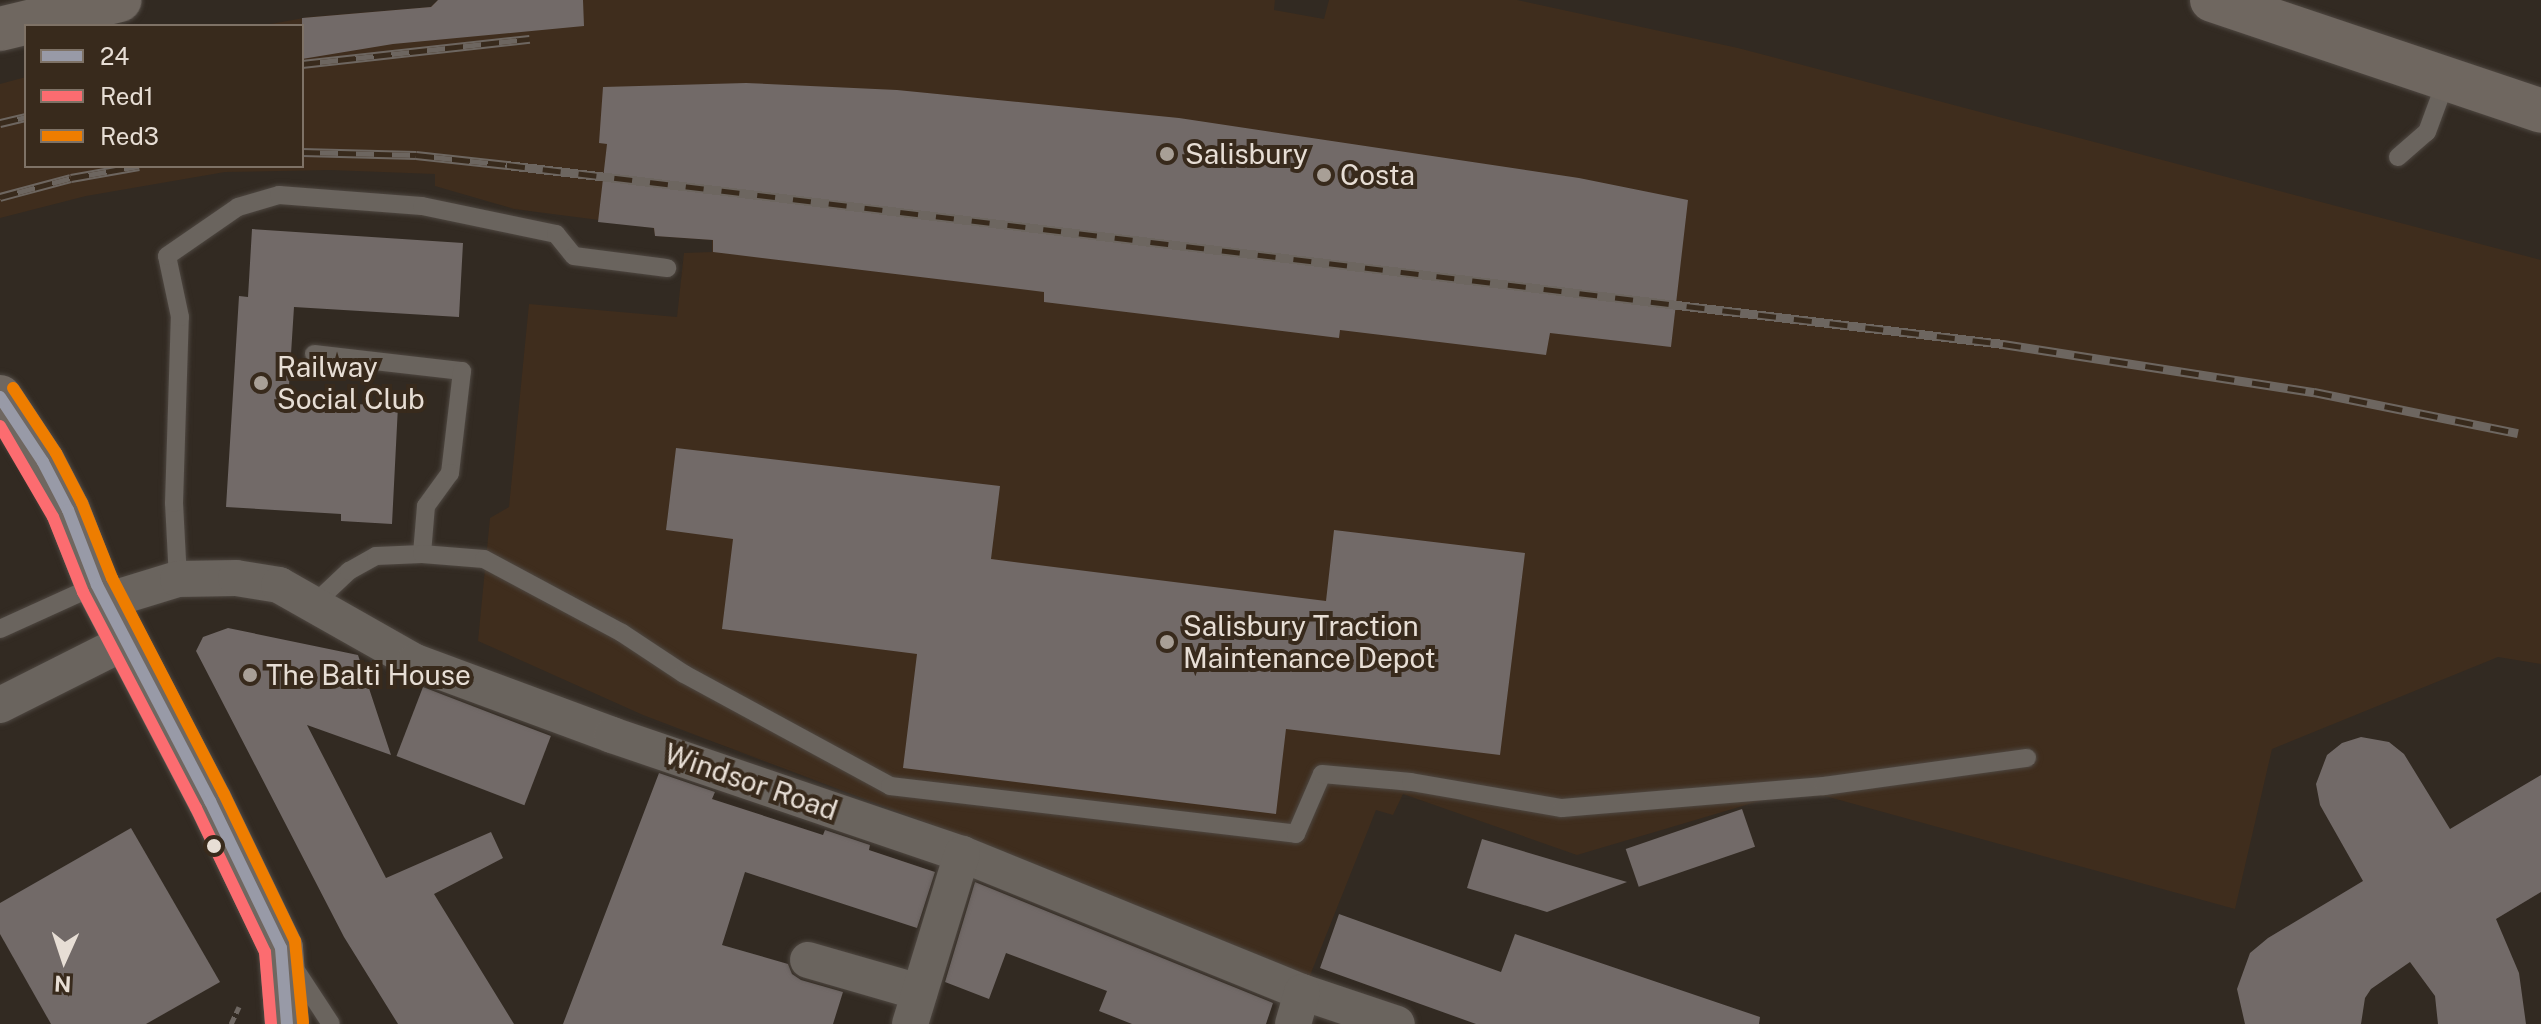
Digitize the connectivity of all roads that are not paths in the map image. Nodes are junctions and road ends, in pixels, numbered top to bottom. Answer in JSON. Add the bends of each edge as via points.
{"nodes":[{"id":1,"x":120,"y":0,"type":"edge"},
{"id":2,"x":2212,"y":0,"type":"edge"},
{"id":3,"x":0,"y":29,"type":"edge"},
{"id":4,"x":2447,"y":78,"type":"junction"},
{"id":5,"x":2541,"y":111,"type":"edge"},
{"id":6,"x":2398,"y":157,"type":"dead end"},
{"id":7,"x":667,"y":268,"type":"dead end"},
{"id":8,"x":314,"y":354,"type":"dead end"},
{"id":9,"x":0,"y":397,"type":"edge"},
{"id":10,"x":422,"y":554,"type":"junction"},
{"id":11,"x":178,"y":579,"type":"junction"},
{"id":12,"x":101,"y":593,"type":"junction"},
{"id":13,"x":315,"y":603,"type":"junction"},
{"id":14,"x":0,"y":629,"type":"edge"},
{"id":15,"x":127,"y":641,"type":"junction"},
{"id":16,"x":0,"y":705,"type":"edge"},
{"id":17,"x":2027,"y":758,"type":"dead end"},
{"id":18,"x":962,"y":854,"type":"junction"},
{"id":19,"x":281,"y":948,"type":"junction"},
{"id":20,"x":808,"y":960,"type":"dead end"},
{"id":21,"x":914,"y":1008,"type":"edge"},
{"id":22,"x":1297,"y":1008,"type":"edge"},
{"id":23,"x":287,"y":1024,"type":"edge"},
{"id":24,"x":331,"y":1024,"type":"edge"},
{"id":25,"x":1397,"y":1024,"type":"edge"}],
"edges":[{"from":1,"to":3,"type":"street"},
{"from":2,"to":4,"type":"street"},
{"from":4,"to":5,"type":"street"},
{"from":4,"to":6,"type":"lane","via":[[2427,132]]},
{"from":7,"to":11,"type":"lane","via":[[574,256],[556,234],[422,206],[279,195],[238,207],[167,256],[180,317],[174,503]]},
{"from":8,"to":10,"type":"lane","via":[[462,371],[450,473],[426,506]]},
{"from":9,"to":12,"type":"street","via":[[68,510]]},
{"from":10,"to":13,"type":"lane","via":[[376,556],[349,571]]},
{"from":10,"to":17,"type":"lane","via":[[484,559],[890,786],[1296,834],[1322,774],[1411,782],[1562,808],[1824,786]]},
{"from":11,"to":12,"type":"street","name":"Windsor Road"},
{"from":11,"to":13,"type":"street","name":"Windsor Road","via":[[260,580]]},
{"from":12,"to":14,"type":"lane"},
{"from":12,"to":15,"type":"street"},
{"from":13,"to":18,"type":"street","name":"Windsor Road","via":[[415,662]]},
{"from":15,"to":16,"type":"street"},
{"from":15,"to":19,"type":"street"},
{"from":18,"to":21,"type":"street"},
{"from":18,"to":22,"type":"street","name":"Windsor Road"},
{"from":19,"to":23,"type":"street"},
{"from":19,"to":24,"type":"lane"},
{"from":20,"to":21,"type":"street"},
{"from":22,"to":25,"type":"street","name":"Windsor Road"}]}
